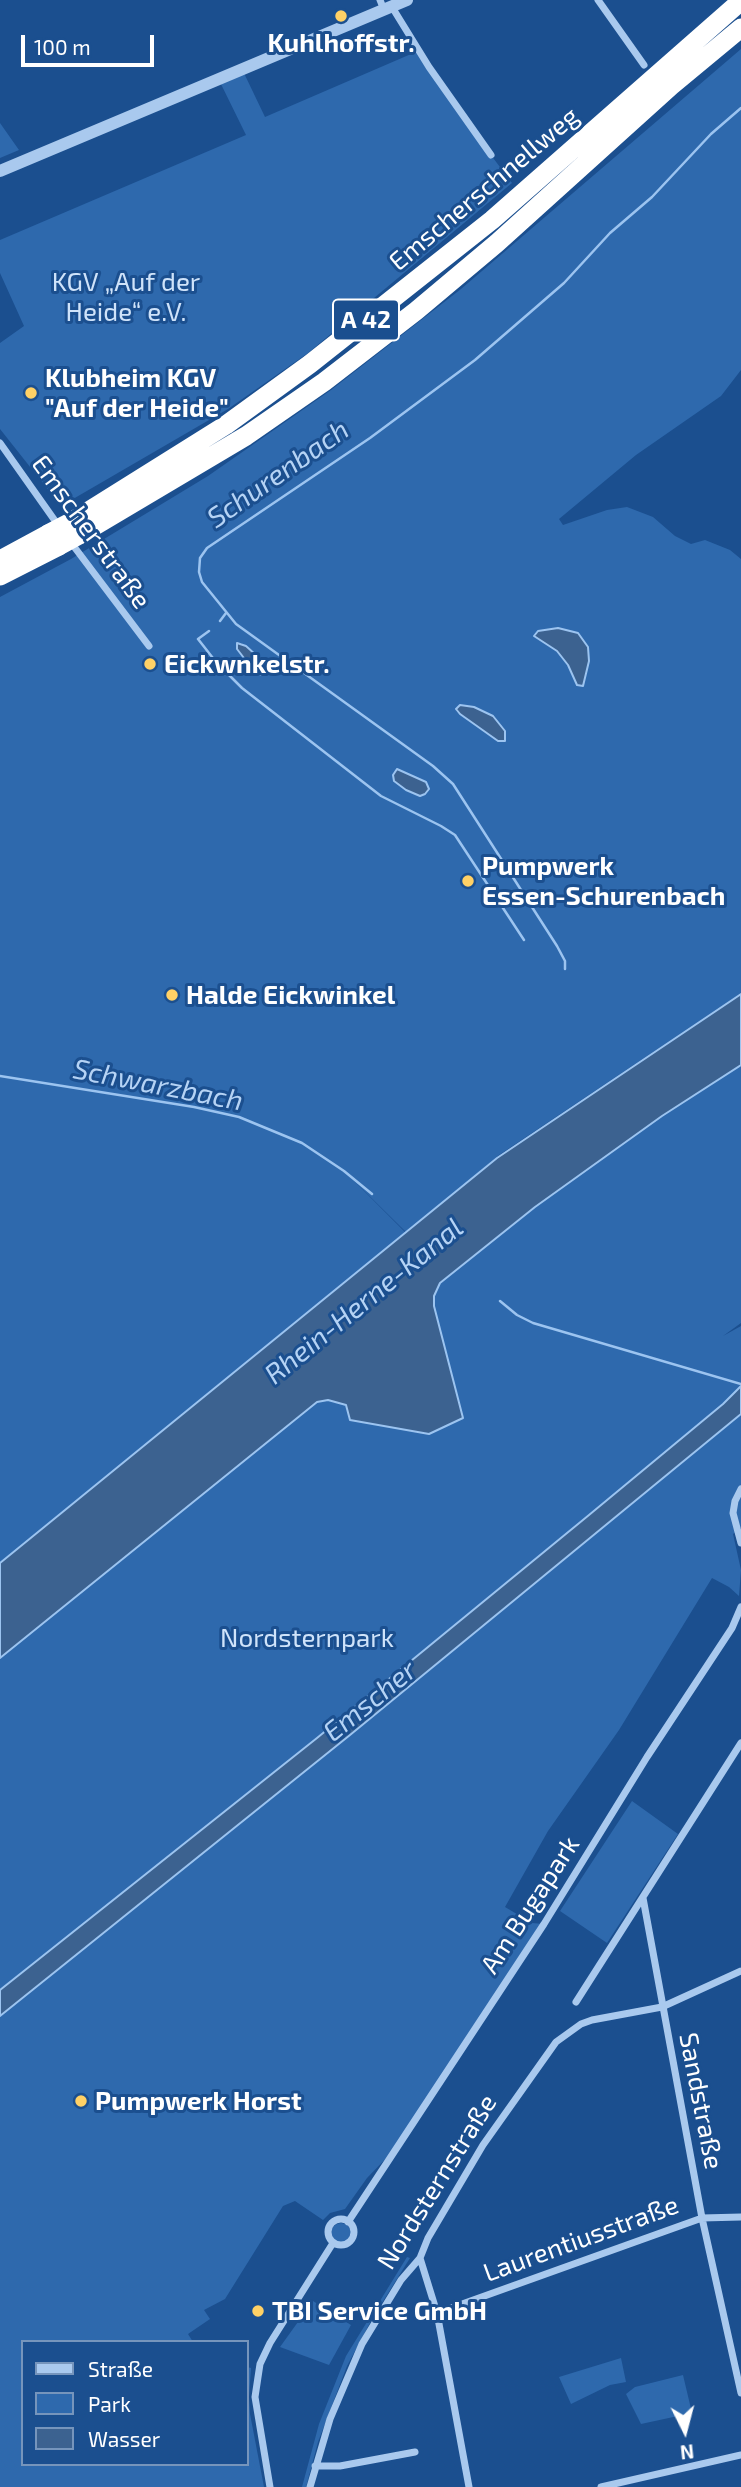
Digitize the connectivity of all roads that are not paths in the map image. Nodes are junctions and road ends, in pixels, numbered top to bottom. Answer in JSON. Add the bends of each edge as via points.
{"nodes":[{"id":1,"x":407,"y":0,"type":"edge"},
{"id":2,"x":598,"y":0,"type":"edge"},
{"id":3,"x":741,"y":1,"type":"edge"},
{"id":4,"x":385,"y":5,"type":"edge"},
{"id":5,"x":741,"y":28,"type":"edge"},
{"id":6,"x":644,"y":65,"type":"dead end"},
{"id":7,"x":491,"y":155,"type":"dead end"},
{"id":8,"x":0,"y":171,"type":"edge"},
{"id":9,"x":0,"y":443,"type":"edge"},
{"id":10,"x":76,"y":528,"type":"junction"},
{"id":11,"x":53,"y":540,"type":"junction"},
{"id":12,"x":0,"y":560,"type":"edge"},
{"id":13,"x":0,"y":576,"type":"edge"},
{"id":14,"x":149,"y":646,"type":"dead end"},
{"id":15,"x":741,"y":1489,"type":"edge"},
{"id":16,"x":741,"y":1543,"type":"edge"},
{"id":17,"x":741,"y":1607,"type":"edge"},
{"id":18,"x":741,"y":1743,"type":"edge"},
{"id":19,"x":643,"y":1898,"type":"junction"},
{"id":20,"x":741,"y":1972,"type":"edge"},
{"id":21,"x":576,"y":2002,"type":"dead end"},
{"id":22,"x":662,"y":2007,"type":"junction"},
{"id":23,"x":741,"y":2217,"type":"edge"},
{"id":24,"x":702,"y":2218,"type":"junction"},
{"id":25,"x":348,"y":2222,"type":"junction"},
{"id":26,"x":333,"y":2243,"type":"junction"},
{"id":27,"x":420,"y":2258,"type":"junction"},
{"id":28,"x":437,"y":2313,"type":"junction"},
{"id":29,"x":741,"y":2393,"type":"edge"},
{"id":30,"x":415,"y":2452,"type":"dead end"},
{"id":31,"x":741,"y":2455,"type":"edge"},
{"id":32,"x":315,"y":2466,"type":"junction"},
{"id":33,"x":270,"y":2487,"type":"edge"},
{"id":34,"x":310,"y":2487,"type":"edge"},
{"id":35,"x":469,"y":2487,"type":"edge"},
{"id":36,"x":601,"y":2487,"type":"edge"}],
"edges":[{"from":1,"to":4,"type":"street"},
{"from":2,"to":6,"type":"street"},
{"from":3,"to":10,"type":"highway","name":"Emscherschnellweg","number":"A 42","via":[[492,220],[310,365]]},
{"from":4,"to":7,"type":"street"},
{"from":4,"to":8,"type":"street"},
{"from":5,"to":10,"type":"highway","name":"Emscherschnellweg","number":"A 42","via":[[477,260],[324,382],[246,436]]},
{"from":9,"to":14,"type":"street","name":"Emscherstraße"},
{"from":10,"to":11,"type":"highway","name":"Emscherschnellweg","number":"A 42","bridge":true},
{"from":11,"to":12,"type":"highway","name":"Emscherschnellweg","number":"A 42"},
{"from":11,"to":13,"type":"highway","name":"Emscherschnellweg","number":"A 42"},
{"from":15,"to":16,"type":"street","via":[[733,1513]]},
{"from":17,"to":25,"type":"street","name":"Am Bugapark","via":[[544,1924]]},
{"from":18,"to":19,"type":"street"},
{"from":19,"to":21,"type":"street"},
{"from":19,"to":22,"type":"street","name":"Sandstraße"},
{"from":20,"to":22,"type":"street","name":"Nordsternstraße"},
{"from":22,"to":24,"type":"street","name":"Sandstraße"},
{"from":22,"to":27,"type":"street","name":"Nordsternstraße","via":[[592,2020],[556,2042],[483,2145]]},
{"from":23,"to":24,"type":"street","name":"Laurentiusstraße"},
{"from":24,"to":28,"type":"street","name":"Laurentiusstraße"},
{"from":24,"to":29,"type":"street","name":"Sandstraße"},
{"from":25,"to":26,"type":"street","via":[[354,2231],[351,2240]]},
{"from":25,"to":26,"type":"street","via":[[340,2219],[330,2225],[328,2235]]},
{"from":26,"to":33,"type":"street","via":[[265,2351],[257,2376],[257,2417]]},
{"from":27,"to":28,"type":"street"},
{"from":27,"to":32,"type":"street","name":"Nordsternstraße","via":[[407,2271],[362,2344],[337,2398]]},
{"from":28,"to":35,"type":"street"},
{"from":30,"to":32,"type":"street"},
{"from":31,"to":36,"type":"street"},
{"from":32,"to":34,"type":"street","name":"Nordsternstraße"}]}
